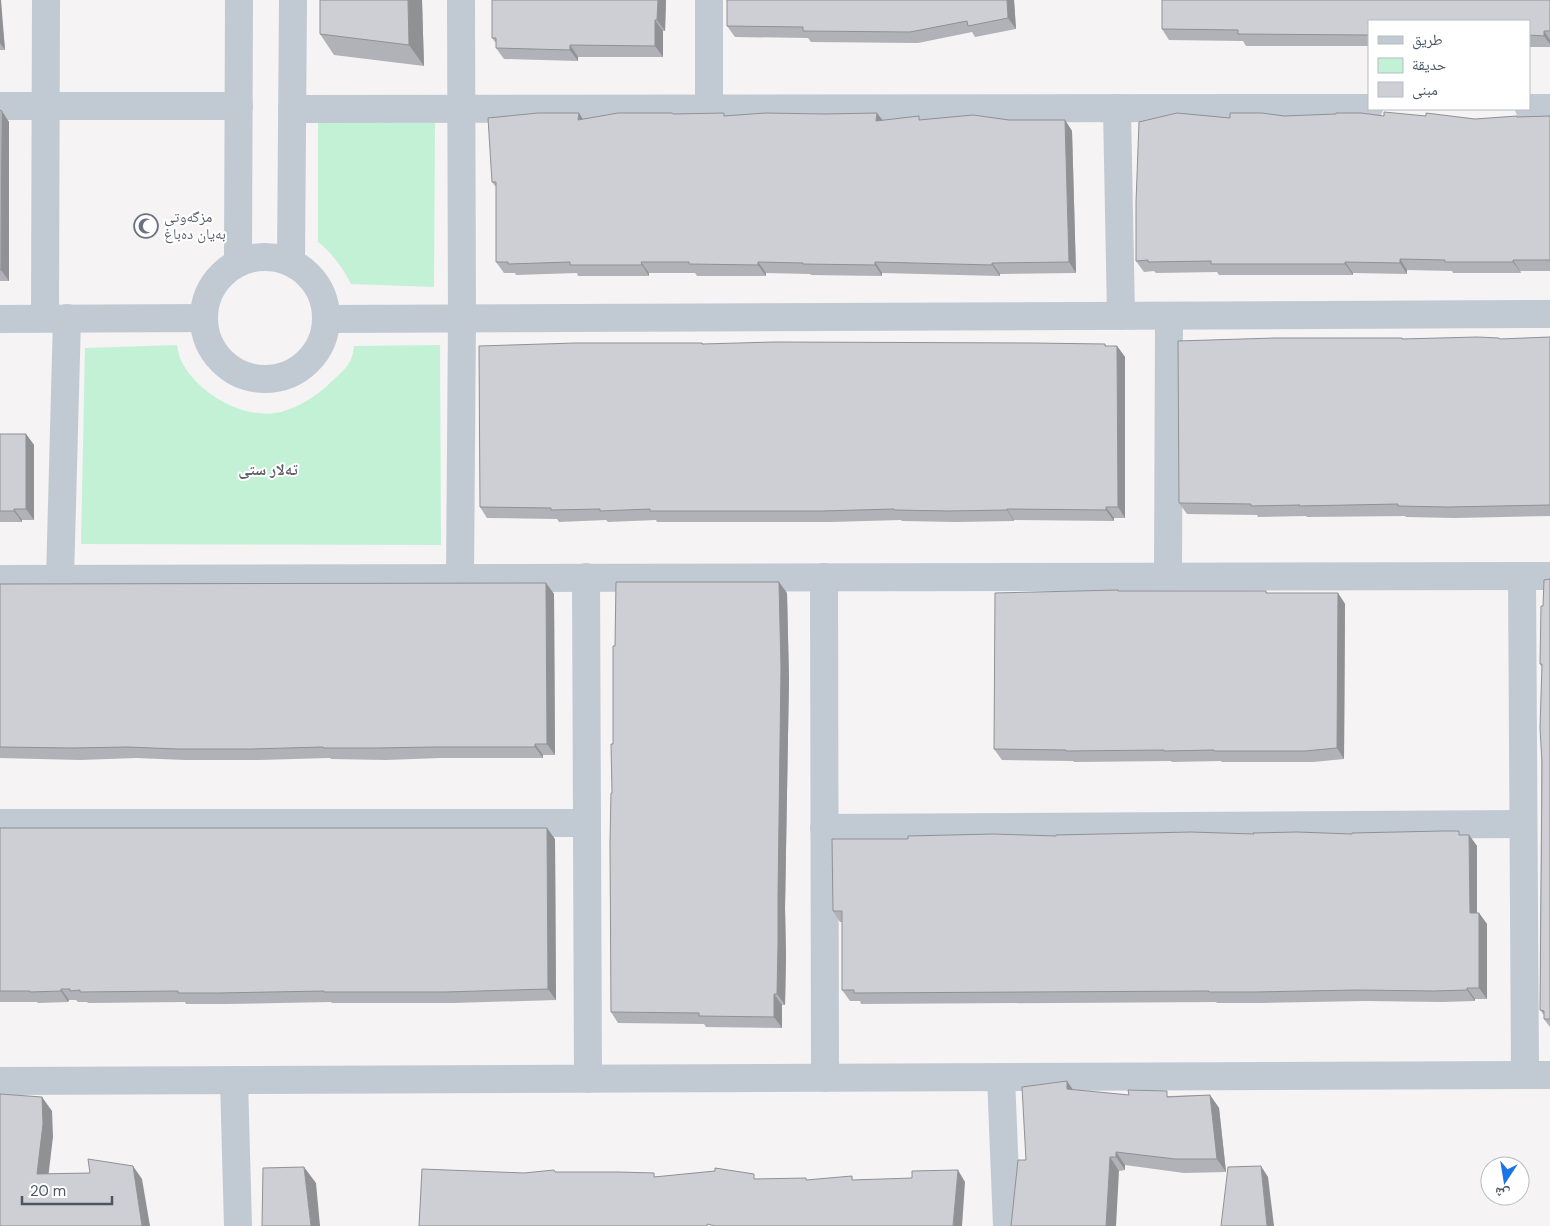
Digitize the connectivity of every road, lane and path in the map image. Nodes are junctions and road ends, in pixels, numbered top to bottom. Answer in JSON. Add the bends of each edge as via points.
{"nodes":[{"id":1,"x":46,"y":0,"type":"edge"},
{"id":2,"x":239,"y":0,"type":"edge"},
{"id":3,"x":292,"y":0,"type":"edge"},
{"id":4,"x":460,"y":0,"type":"edge"},
{"id":5,"x":708,"y":0,"type":"edge"},
{"id":6,"x":0,"y":106,"type":"edge"},
{"id":7,"x":46,"y":106,"type":"junction"},
{"id":8,"x":239,"y":106,"type":"junction"},
{"id":9,"x":1117,"y":108,"type":"junction"},
{"id":10,"x":1368,"y":108,"type":"edge"},
{"id":11,"x":1530,"y":108,"type":"edge"},
{"id":12,"x":1550,"y":108,"type":"edge"},
{"id":13,"x":292,"y":109,"type":"junction"},
{"id":14,"x":461,"y":109,"type":"junction"},
{"id":15,"x":709,"y":109,"type":"junction"},
{"id":16,"x":291,"y":262,"type":"junction"},
{"id":17,"x":238,"y":263,"type":"junction"},
{"id":18,"x":1550,"y":314,"type":"edge"},
{"id":19,"x":1121,"y":316,"type":"junction"},
{"id":20,"x":1169,"y":316,"type":"junction"},
{"id":21,"x":56,"y":318,"type":"junction"},
{"id":22,"x":203,"y":318,"type":"junction"},
{"id":23,"x":0,"y":319,"type":"edge"},
{"id":24,"x":327,"y":319,"type":"junction"},
{"id":25,"x":462,"y":319,"type":"junction"},
{"id":26,"x":1168,"y":576,"type":"junction"},
{"id":27,"x":1522,"y":576,"type":"junction"},
{"id":28,"x":1550,"y":576,"type":"edge"},
{"id":29,"x":586,"y":577,"type":"junction"},
{"id":30,"x":824,"y":577,"type":"junction"},
{"id":31,"x":460,"y":578,"type":"junction"},
{"id":32,"x":0,"y":579,"type":"edge"},
{"id":33,"x":60,"y":579,"type":"junction"},
{"id":34,"x":0,"y":823,"type":"edge"},
{"id":35,"x":587,"y":823,"type":"junction"},
{"id":36,"x":1524,"y":824,"type":"junction"},
{"id":37,"x":824,"y":828,"type":"junction"},
{"id":38,"x":1537,"y":1075,"type":"edge"},
{"id":39,"x":1001,"y":1077,"type":"junction"},
{"id":40,"x":825,"y":1078,"type":"junction"},
{"id":41,"x":588,"y":1079,"type":"junction"},
{"id":42,"x":234,"y":1080,"type":"junction"},
{"id":43,"x":0,"y":1081,"type":"edge"},
{"id":44,"x":238,"y":1226,"type":"edge"},
{"id":45,"x":1007,"y":1226,"type":"edge"}],
"edges":[{"from":1,"to":7,"type":"street"},
{"from":2,"to":8,"type":"street"},
{"from":3,"to":13,"type":"street"},
{"from":4,"to":14,"type":"street"},
{"from":5,"to":15,"type":"street"},
{"from":6,"to":7,"type":"street"},
{"from":7,"to":8,"type":"street"},
{"from":7,"to":21,"type":"street"},
{"from":8,"to":17,"type":"street"},
{"from":9,"to":10,"type":"street"},
{"from":9,"to":15,"type":"street"},
{"from":9,"to":19,"type":"street"},
{"from":11,"to":12,"type":"street"},
{"from":13,"to":14,"type":"street"},
{"from":13,"to":16,"type":"street"},
{"from":14,"to":15,"type":"street"},
{"from":14,"to":25,"type":"street"},
{"from":16,"to":17,"type":"street","via":[[272,256],[252,257]]},
{"from":16,"to":24,"type":"street","via":[[308,273],[320,289]]},
{"from":17,"to":22,"type":"street","via":[[217,279],[207,298]]},
{"from":18,"to":20,"type":"street"},
{"from":19,"to":20,"type":"street"},
{"from":19,"to":25,"type":"street"},
{"from":20,"to":26,"type":"street"},
{"from":21,"to":22,"type":"street"},
{"from":21,"to":23,"type":"street"},
{"from":21,"to":33,"type":"street"},
{"from":22,"to":24,"type":"street","via":[[207,338],[222,361],[252,378],[272,379],[291,374],[308,363],[320,347]]},
{"from":24,"to":25,"type":"street"},
{"from":25,"to":31,"type":"street"},
{"from":26,"to":27,"type":"street"},
{"from":26,"to":30,"type":"street"},
{"from":27,"to":28,"type":"street"},
{"from":27,"to":36,"type":"street"},
{"from":29,"to":30,"type":"street"},
{"from":29,"to":31,"type":"street"},
{"from":29,"to":35,"type":"street"},
{"from":30,"to":37,"type":"street"},
{"from":31,"to":33,"type":"street"},
{"from":32,"to":33,"type":"street"},
{"from":34,"to":35,"type":"street"},
{"from":35,"to":41,"type":"street"},
{"from":36,"to":37,"type":"street"},
{"from":36,"to":38,"type":"street"},
{"from":37,"to":40,"type":"street"},
{"from":38,"to":39,"type":"street"},
{"from":39,"to":40,"type":"street"},
{"from":39,"to":45,"type":"street"},
{"from":40,"to":41,"type":"street"},
{"from":41,"to":42,"type":"street"},
{"from":42,"to":43,"type":"street"},
{"from":42,"to":44,"type":"street"}]}
